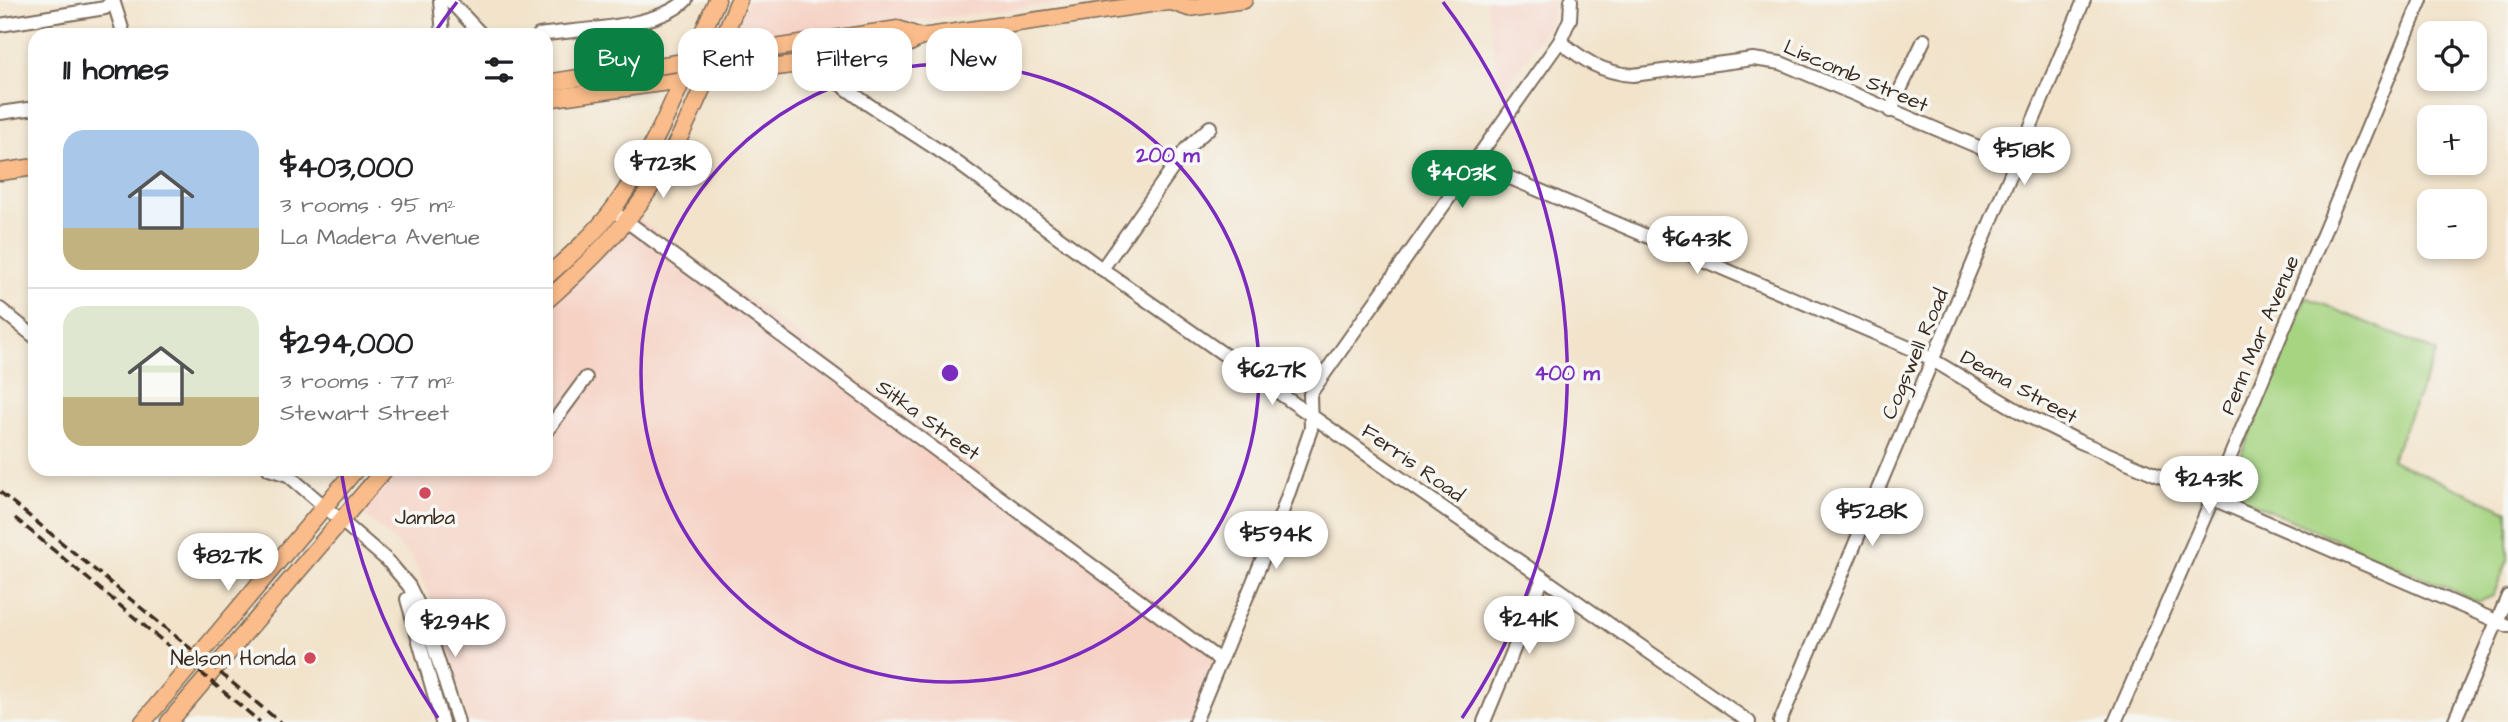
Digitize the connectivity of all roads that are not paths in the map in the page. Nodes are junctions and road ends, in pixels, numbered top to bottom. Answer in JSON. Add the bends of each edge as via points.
{"nodes":[{"id":1,"x":113,"y":0,"type":"edge"},
{"id":2,"x":440,"y":0,"type":"edge"},
{"id":3,"x":449,"y":0,"type":"edge"},
{"id":4,"x":686,"y":0,"type":"edge"},
{"id":5,"x":739,"y":0,"type":"edge"},
{"id":6,"x":1244,"y":0,"type":"edge"},
{"id":7,"x":1571,"y":0,"type":"edge"},
{"id":8,"x":2084,"y":0,"type":"edge"},
{"id":9,"x":2421,"y":0,"type":"edge"},
{"id":10,"x":713,"y":1,"type":"edge"},
{"id":11,"x":1174,"y":1,"type":"edge"},
{"id":12,"x":0,"y":25,"type":"edge"},
{"id":13,"x":122,"y":28,"type":"edge"},
{"id":14,"x":442,"y":28,"type":"edge"},
{"id":15,"x":475,"y":28,"type":"edge"},
{"id":16,"x":703,"y":28,"type":"edge"},
{"id":17,"x":727,"y":28,"type":"edge"},
{"id":18,"x":553,"y":33,"type":"edge"},
{"id":19,"x":921,"y":37,"type":"junction"},
{"id":20,"x":1924,"y":40,"type":"dead end"},
{"id":21,"x":1560,"y":41,"type":"junction"},
{"id":22,"x":912,"y":42,"type":"edge"},
{"id":23,"x":778,"y":47,"type":"edge"},
{"id":24,"x":678,"y":63,"type":"edge"},
{"id":25,"x":678,"y":81,"type":"edge"},
{"id":26,"x":553,"y":82,"type":"edge"},
{"id":27,"x":678,"y":88,"type":"edge"},
{"id":28,"x":702,"y":91,"type":"edge"},
{"id":29,"x":850,"y":91,"type":"edge"},
{"id":30,"x":553,"y":98,"type":"edge"},
{"id":31,"x":28,"y":109,"type":"edge"},
{"id":32,"x":1890,"y":111,"type":"junction"},
{"id":33,"x":0,"y":113,"type":"edge"},
{"id":34,"x":1210,"y":127,"type":"dead end"},
{"id":35,"x":1475,"y":163,"type":"junction"},
{"id":36,"x":2016,"y":163,"type":"junction"},
{"id":37,"x":28,"y":168,"type":"edge"},
{"id":38,"x":0,"y":172,"type":"edge"},
{"id":39,"x":612,"y":210,"type":"junction"},
{"id":40,"x":626,"y":221,"type":"junction"},
{"id":41,"x":1102,"y":269,"type":"junction"},
{"id":42,"x":553,"y":270,"type":"edge"},
{"id":43,"x":553,"y":295,"type":"edge"},
{"id":44,"x":0,"y":309,"type":"edge"},
{"id":45,"x":28,"y":331,"type":"edge"},
{"id":46,"x":1934,"y":361,"type":"junction"},
{"id":47,"x":586,"y":378,"type":"dead end"},
{"id":48,"x":1309,"y":413,"type":"junction"},
{"id":49,"x":553,"y":423,"type":"edge"},
{"id":50,"x":289,"y":476,"type":"edge"},
{"id":51,"x":350,"y":476,"type":"edge"},
{"id":52,"x":379,"y":476,"type":"edge"},
{"id":53,"x":2212,"y":500,"type":"junction"},
{"id":54,"x":323,"y":507,"type":"junction"},
{"id":55,"x":341,"y":523,"type":"junction"},
{"id":56,"x":1543,"y":578,"type":"junction"},
{"id":57,"x":2508,"y":596,"type":"edge"},
{"id":58,"x":2502,"y":624,"type":"edge"},
{"id":59,"x":1221,"y":662,"type":"junction"},
{"id":60,"x":143,"y":722,"type":"edge"},
{"id":61,"x":169,"y":722,"type":"edge"},
{"id":62,"x":442,"y":722,"type":"edge"},
{"id":63,"x":458,"y":722,"type":"edge"},
{"id":64,"x":1195,"y":722,"type":"edge"},
{"id":65,"x":1484,"y":722,"type":"edge"},
{"id":66,"x":1749,"y":722,"type":"edge"},
{"id":67,"x":1780,"y":722,"type":"edge"},
{"id":68,"x":2116,"y":722,"type":"edge"},
{"id":69,"x":2454,"y":722,"type":"edge"}],
"edges":[{"from":1,"to":12,"type":"street","via":[[106,8]]},
{"from":1,"to":13,"type":"street"},
{"from":2,"to":14,"type":"street"},
{"from":3,"to":15,"type":"street"},
{"from":4,"to":18,"type":"street","via":[[653,19]]},
{"from":5,"to":17,"type":"main road"},
{"from":6,"to":11,"type":"main road","via":[[1189,8]]},
{"from":7,"to":21,"type":"street","via":[[1570,19]]},
{"from":8,"to":36,"type":"street","name":"Cogswell Road"},
{"from":9,"to":53,"type":"street","name":"Penn Mar Avenue"},
{"from":10,"to":16,"type":"main road"},
{"from":11,"to":19,"type":"main road"},
{"from":19,"to":22,"type":"main road"},
{"from":19,"to":23,"type":"main road","via":[[898,29]]},
{"from":20,"to":32,"type":"street"},
{"from":21,"to":32,"type":"street","name":"Liscomb Street","via":[[1584,61],[1616,74],[1753,59],[1781,63]]},
{"from":21,"to":35,"type":"street"},
{"from":24,"to":26,"type":"main road"},
{"from":25,"to":30,"type":"main road"},
{"from":27,"to":39,"type":"main road","via":[[661,130]]},
{"from":28,"to":40,"type":"main road","via":[[679,139]]},
{"from":29,"to":41,"type":"street","name":"Ferris Road","via":[[953,159]]},
{"from":31,"to":33,"type":"street"},
{"from":32,"to":36,"type":"street","name":"Liscomb Street"},
{"from":34,"to":41,"type":"street","via":[[1186,149]]},
{"from":35,"to":46,"type":"street","name":"Deana Street"},
{"from":35,"to":48,"type":"street","via":[[1310,394]]},
{"from":36,"to":46,"type":"street","name":"Cogswell Road"},
{"from":37,"to":38,"type":"main road"},
{"from":39,"to":40,"type":"street","name":"Sitka Street"},
{"from":39,"to":42,"type":"main road"},
{"from":40,"to":43,"type":"main road"},
{"from":40,"to":59,"type":"street","name":"Sitka Street"},
{"from":41,"to":48,"type":"street","name":"Ferris Road"},
{"from":44,"to":45,"type":"street"},
{"from":46,"to":53,"type":"street","name":"Deana Street","via":[[2052,429]]},
{"from":46,"to":67,"type":"street","name":"Cogswell Road"},
{"from":47,"to":49,"type":"street"},
{"from":48,"to":56,"type":"street","name":"Ferris Road"},
{"from":48,"to":59,"type":"street","via":[[1311,429],[1290,489]]},
{"from":50,"to":54,"type":"street"},
{"from":51,"to":54,"type":"main road"},
{"from":52,"to":55,"type":"main road"},
{"from":53,"to":58,"type":"street","name":"Deana Street"},
{"from":53,"to":68,"type":"street","name":"Penn Mar Avenue"},
{"from":54,"to":55,"type":"street"},
{"from":54,"to":60,"type":"main road"},
{"from":55,"to":61,"type":"main road"},
{"from":55,"to":62,"type":"street","via":[[347,536],[386,568],[411,607]]},
{"from":55,"to":63,"type":"street","via":[[388,561],[409,586],[423,614]]},
{"from":56,"to":65,"type":"street"},
{"from":56,"to":66,"type":"street","name":"Ferris Road"},
{"from":57,"to":58,"type":"street"},
{"from":58,"to":69,"type":"street"},
{"from":59,"to":64,"type":"street"}]}
